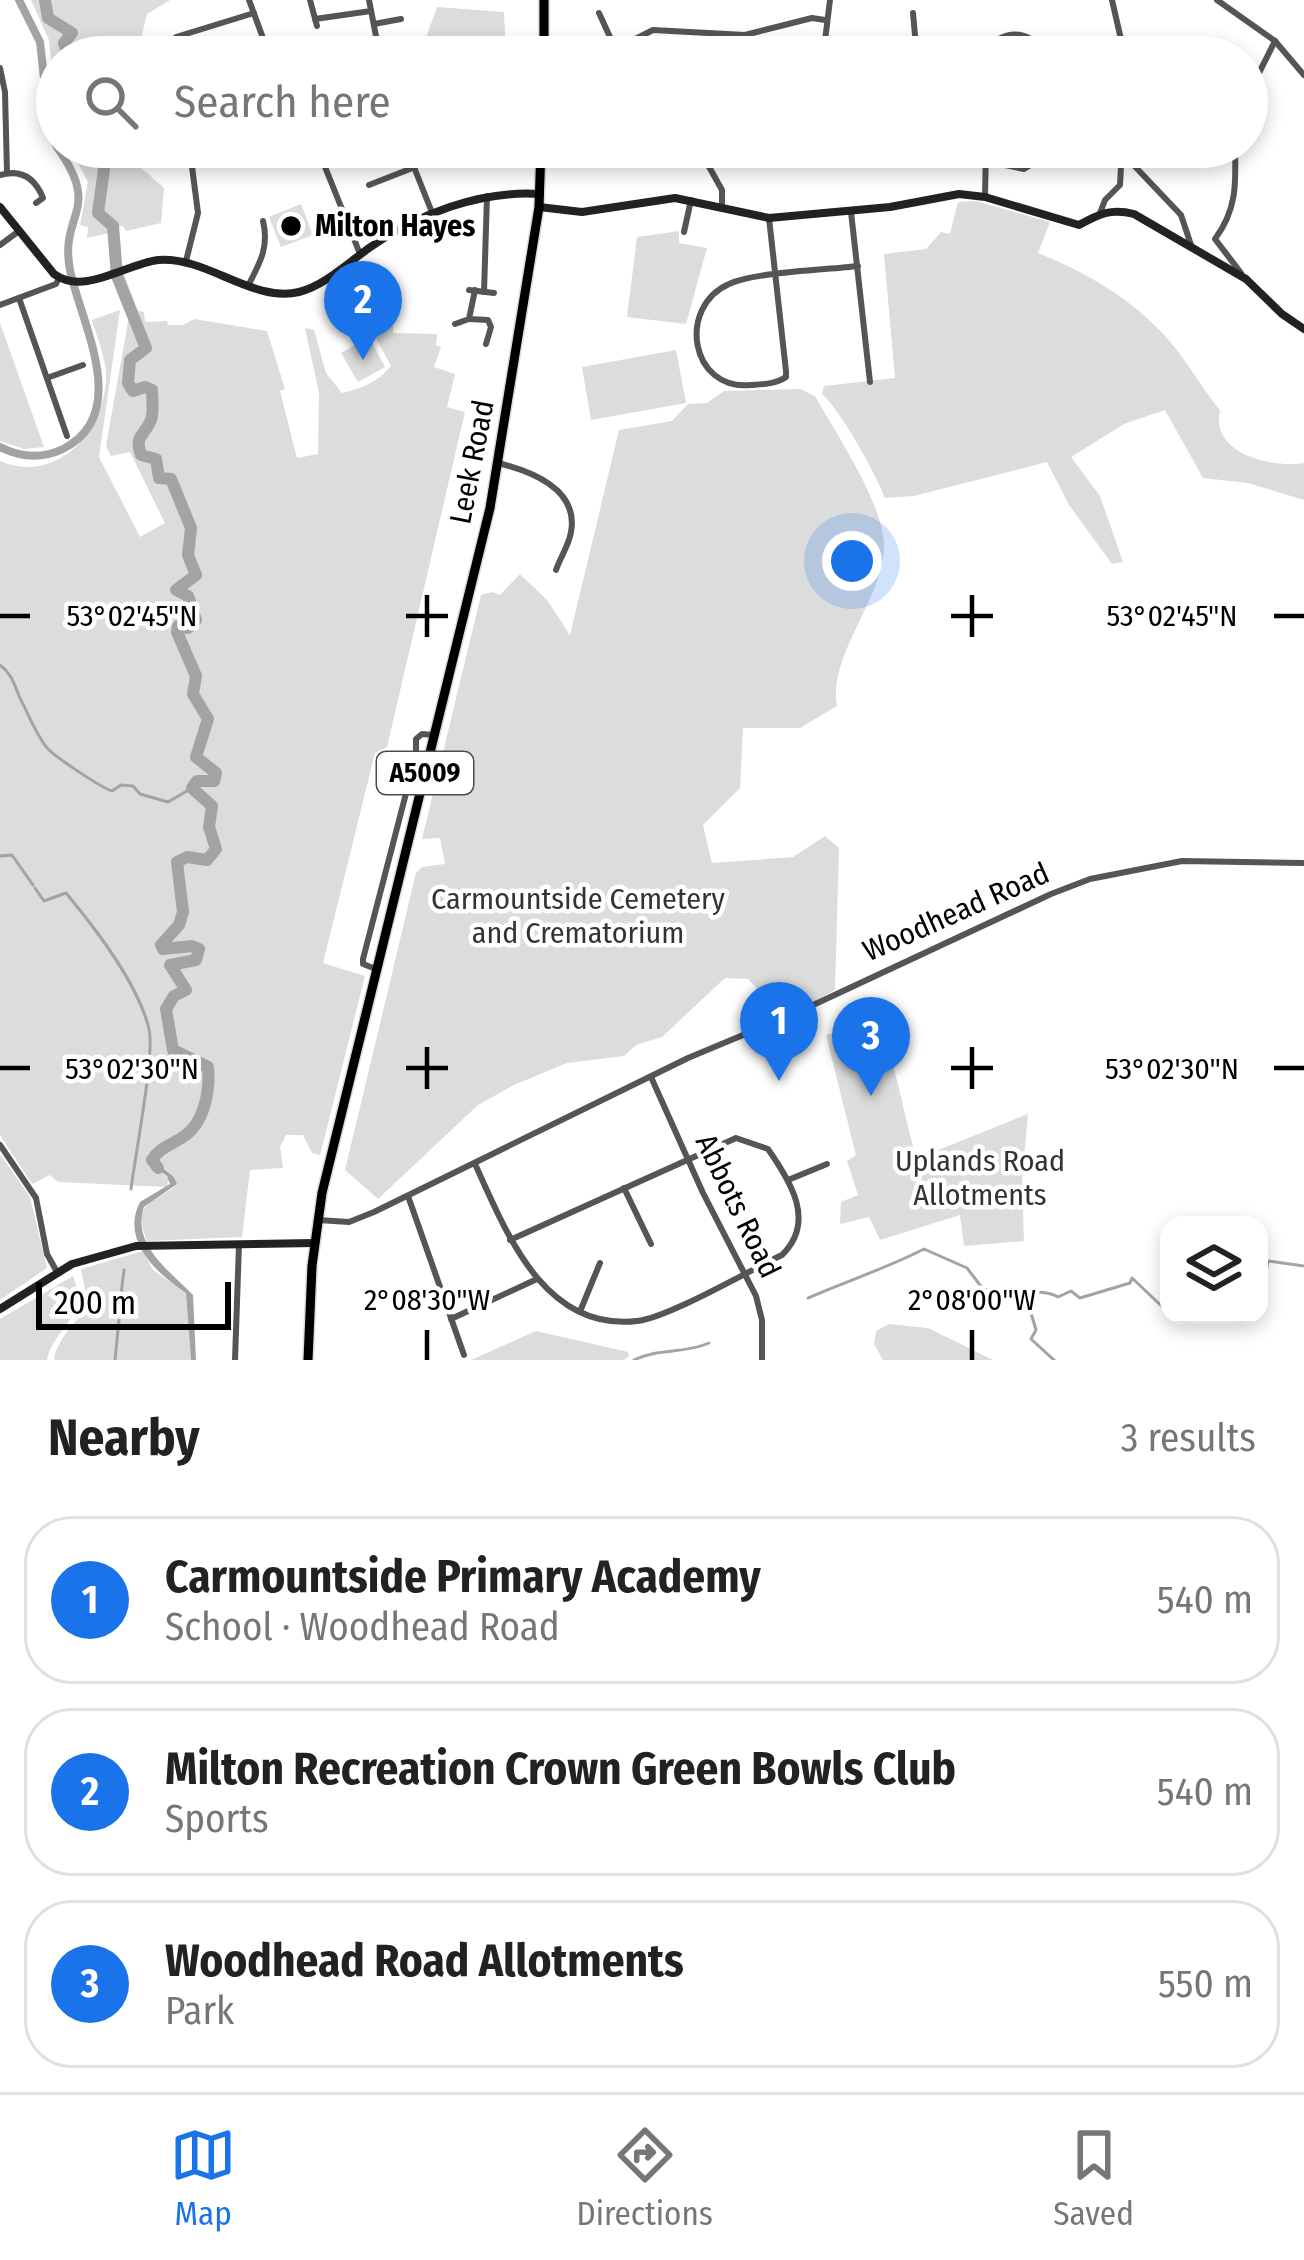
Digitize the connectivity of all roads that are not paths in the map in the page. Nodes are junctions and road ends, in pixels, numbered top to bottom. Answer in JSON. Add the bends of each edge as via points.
{"nodes":[{"id":1,"x":249,"y":0,"type":"edge"},
{"id":2,"x":310,"y":0,"type":"edge"},
{"id":3,"x":369,"y":0,"type":"edge"},
{"id":4,"x":544,"y":0,"type":"edge"},
{"id":5,"x":830,"y":0,"type":"edge"},
{"id":6,"x":1112,"y":0,"type":"edge"},
{"id":7,"x":1217,"y":0,"type":"edge"},
{"id":8,"x":370,"y":11,"type":"junction"},
{"id":9,"x":254,"y":13,"type":"junction"},
{"id":10,"x":599,"y":13,"type":"dead end"},
{"id":11,"x":913,"y":13,"type":"dead end"},
{"id":12,"x":402,"y":19,"type":"dead end"},
{"id":13,"x":825,"y":20,"type":"junction"},
{"id":14,"x":374,"y":25,"type":"junction"},
{"id":15,"x":180,"y":33,"type":"dead end"},
{"id":16,"x":262,"y":36,"type":"edge"},
{"id":17,"x":376,"y":36,"type":"edge"},
{"id":18,"x":544,"y":36,"type":"edge"},
{"id":19,"x":610,"y":36,"type":"edge"},
{"id":20,"x":640,"y":36,"type":"edge"},
{"id":21,"x":824,"y":36,"type":"edge"},
{"id":22,"x":915,"y":36,"type":"edge"},
{"id":23,"x":1120,"y":36,"type":"edge"},
{"id":24,"x":1268,"y":36,"type":"edge"},
{"id":25,"x":1268,"y":36,"type":"edge"},
{"id":26,"x":1275,"y":41,"type":"junction"},
{"id":27,"x":1268,"y":55,"type":"edge"},
{"id":28,"x":0,"y":68,"type":"edge"},
{"id":29,"x":1304,"y":76,"type":"edge"},
{"id":30,"x":192,"y":168,"type":"edge"},
{"id":31,"x":328,"y":168,"type":"edge"},
{"id":32,"x":413,"y":168,"type":"edge"},
{"id":33,"x":416,"y":168,"type":"edge"},
{"id":34,"x":541,"y":168,"type":"edge"},
{"id":35,"x":710,"y":168,"type":"edge"},
{"id":36,"x":986,"y":168,"type":"edge"},
{"id":37,"x":1122,"y":168,"type":"edge"},
{"id":38,"x":1139,"y":168,"type":"edge"},
{"id":39,"x":1236,"y":168,"type":"edge"},
{"id":40,"x":3,"y":174,"type":"edge"},
{"id":41,"x":369,"y":185,"type":"dead end"},
{"id":42,"x":540,"y":194,"type":"junction"},
{"id":43,"x":487,"y":196,"type":"junction"},
{"id":44,"x":985,"y":197,"type":"junction"},
{"id":45,"x":691,"y":200,"type":"junction"},
{"id":46,"x":36,"y":203,"type":"dead end"},
{"id":47,"x":539,"y":207,"type":"junction"},
{"id":48,"x":0,"y":208,"type":"edge"},
{"id":49,"x":722,"y":209,"type":"junction"},
{"id":50,"x":851,"y":212,"type":"junction"},
{"id":51,"x":1100,"y":213,"type":"junction"},
{"id":52,"x":434,"y":214,"type":"junction"},
{"id":53,"x":769,"y":218,"type":"junction"},
{"id":54,"x":263,"y":221,"type":"dead end"},
{"id":55,"x":20,"y":231,"type":"junction"},
{"id":56,"x":684,"y":232,"type":"dead end"},
{"id":57,"x":0,"y":244,"type":"edge"},
{"id":58,"x":1192,"y":250,"type":"junction"},
{"id":59,"x":360,"y":254,"type":"junction"},
{"id":60,"x":186,"y":261,"type":"junction"},
{"id":61,"x":858,"y":266,"type":"junction"},
{"id":62,"x":775,"y":276,"type":"junction"},
{"id":63,"x":62,"y":279,"type":"junction"},
{"id":64,"x":1246,"y":279,"type":"junction"},
{"id":65,"x":249,"y":284,"type":"junction"},
{"id":66,"x":19,"y":298,"type":"junction"},
{"id":67,"x":0,"y":305,"type":"edge"},
{"id":68,"x":469,"y":319,"type":"junction"},
{"id":69,"x":455,"y":324,"type":"dead end"},
{"id":70,"x":1304,"y":329,"type":"edge"},
{"id":71,"x":486,"y":344,"type":"dead end"},
{"id":72,"x":83,"y":365,"type":"dead end"},
{"id":73,"x":46,"y":378,"type":"junction"},
{"id":74,"x":870,"y":382,"type":"dead end"},
{"id":75,"x":67,"y":436,"type":"dead end"},
{"id":76,"x":498,"y":463,"type":"junction"},
{"id":77,"x":556,"y":570,"type":"dead end"},
{"id":78,"x":1304,"y":863,"type":"edge"},
{"id":79,"x":651,"y":1077,"type":"junction"},
{"id":80,"x":0,"y":1144,"type":"edge"},
{"id":81,"x":686,"y":1158,"type":"junction"},
{"id":82,"x":475,"y":1164,"type":"junction"},
{"id":83,"x":827,"y":1164,"type":"dead end"},
{"id":84,"x":788,"y":1180,"type":"junction"},
{"id":85,"x":624,"y":1187,"type":"junction"},
{"id":86,"x":407,"y":1196,"type":"junction"},
{"id":87,"x":318,"y":1220,"type":"junction"},
{"id":88,"x":510,"y":1240,"type":"junction"},
{"id":89,"x":315,"y":1243,"type":"junction"},
{"id":90,"x":238,"y":1244,"type":"junction"},
{"id":91,"x":651,"y":1244,"type":"dead end"},
{"id":92,"x":600,"y":1263,"type":"dead end"},
{"id":93,"x":57,"y":1271,"type":"junction"},
{"id":94,"x":743,"y":1274,"type":"junction"},
{"id":95,"x":537,"y":1279,"type":"junction"},
{"id":96,"x":0,"y":1309,"type":"edge"},
{"id":97,"x":581,"y":1310,"type":"junction"},
{"id":98,"x":451,"y":1319,"type":"junction"},
{"id":99,"x":464,"y":1355,"type":"dead end"},
{"id":100,"x":765,"y":1359,"type":"edge"},
{"id":101,"x":235,"y":1360,"type":"edge"},
{"id":102,"x":308,"y":1360,"type":"edge"}],
"edges":[{"from":1,"to":9,"type":"street"},
{"from":2,"to":8,"type":"street","via":[[316,23]]},
{"from":3,"to":8,"type":"street"},
{"from":4,"to":18,"type":"main road"},
{"from":5,"to":13,"type":"street"},
{"from":6,"to":23,"type":"street"},
{"from":7,"to":24,"type":"street"},
{"from":8,"to":14,"type":"street"},
{"from":9,"to":15,"type":"street"},
{"from":9,"to":16,"type":"street"},
{"from":10,"to":19,"type":"street"},
{"from":11,"to":22,"type":"street"},
{"from":12,"to":14,"type":"street"},
{"from":13,"to":20,"type":"street","via":[[745,34]]},
{"from":13,"to":21,"type":"street"},
{"from":14,"to":17,"type":"street"},
{"from":25,"to":26,"type":"street"},
{"from":26,"to":27,"type":"street"},
{"from":26,"to":29,"type":"street"},
{"from":28,"to":40,"type":"street"},
{"from":30,"to":60,"type":"street","via":[[197,213]]},
{"from":31,"to":59,"type":"street"},
{"from":32,"to":41,"type":"street"},
{"from":33,"to":52,"type":"street"},
{"from":34,"to":42,"type":"main road","number":"A5009"},
{"from":35,"to":49,"type":"street"},
{"from":36,"to":44,"type":"street"},
{"from":37,"to":51,"type":"street"},
{"from":38,"to":58,"type":"street","via":[[1181,214]]},
{"from":39,"to":64,"type":"street","via":[[1231,218],[1215,239]]},
{"from":40,"to":46,"type":"street","via":[[34,181],[43,198]]},
{"from":42,"to":43,"type":"street"},
{"from":42,"to":47,"type":"main road","name":"Leek Road","number":"A5009"},
{"from":43,"to":52,"type":"street"},
{"from":43,"to":68,"type":"street","via":[[481,291]]},
{"from":44,"to":50,"type":"street"},
{"from":44,"to":51,"type":"street","via":[[1079,225]]},
{"from":45,"to":47,"type":"street","via":[[661,197],[582,212]]},
{"from":45,"to":49,"type":"street"},
{"from":45,"to":56,"type":"street"},
{"from":47,"to":76,"type":"main road","name":"Leek Road","number":"A5009"},
{"from":48,"to":55,"type":"street"},
{"from":49,"to":53,"type":"street"},
{"from":50,"to":53,"type":"street"},
{"from":50,"to":61,"type":"street"},
{"from":51,"to":58,"type":"street","via":[[1134,214]]},
{"from":52,"to":59,"type":"street"},
{"from":53,"to":62,"type":"street"},
{"from":54,"to":65,"type":"street","via":[[264,254]]},
{"from":55,"to":57,"type":"street"},
{"from":55,"to":63,"type":"street"},
{"from":58,"to":64,"type":"street"},
{"from":59,"to":65,"type":"street","via":[[293,293]]},
{"from":60,"to":63,"type":"street"},
{"from":60,"to":65,"type":"street"},
{"from":61,"to":62,"type":"street"},
{"from":61,"to":74,"type":"street"},
{"from":62,"to":62,"type":"street","via":[[783,381],[723,382],[698,358],[701,313],[720,288]]},
{"from":63,"to":66,"type":"street"},
{"from":64,"to":70,"type":"street"},
{"from":66,"to":67,"type":"street"},
{"from":66,"to":73,"type":"street"},
{"from":68,"to":69,"type":"street"},
{"from":68,"to":71,"type":"street","via":[[488,320]]},
{"from":72,"to":73,"type":"street"},
{"from":73,"to":75,"type":"street"},
{"from":76,"to":77,"type":"street","via":[[544,479],[566,502],[572,531]]},
{"from":76,"to":87,"type":"main road","name":"Leek Road","number":"A5009"},
{"from":78,"to":79,"type":"street","name":"Woodhead Road","via":[[1182,861],[1090,879]]},
{"from":79,"to":81,"type":"street","name":"Abbots Road"},
{"from":79,"to":82,"type":"street","name":"Woodhead Road"},
{"from":80,"to":93,"type":"street","via":[[36,1198]]},
{"from":81,"to":84,"type":"street","via":[[747,1139],[768,1149]]},
{"from":81,"to":85,"type":"street"},
{"from":81,"to":94,"type":"street","name":"Abbots Road"},
{"from":82,"to":86,"type":"street","name":"Woodhead Road"},
{"from":82,"to":88,"type":"street"},
{"from":83,"to":84,"type":"street"},
{"from":84,"to":94,"type":"street","via":[[799,1213],[793,1244]]},
{"from":85,"to":88,"type":"street"},
{"from":85,"to":91,"type":"street"},
{"from":86,"to":87,"type":"street","name":"Woodhead Road","via":[[349,1222]]},
{"from":86,"to":98,"type":"street"},
{"from":87,"to":89,"type":"main road","name":"Leek Road","number":"A5009"},
{"from":88,"to":95,"type":"street"},
{"from":89,"to":90,"type":"street"},
{"from":89,"to":102,"type":"main road","name":"Leek Road","number":"A5009"},
{"from":90,"to":93,"type":"street","via":[[154,1243]]},
{"from":90,"to":101,"type":"street"},
{"from":92,"to":97,"type":"street"},
{"from":93,"to":96,"type":"street"},
{"from":94,"to":97,"type":"street","via":[[638,1321]]},
{"from":94,"to":100,"type":"street","name":"Abbots Road","via":[[756,1295]]},
{"from":95,"to":97,"type":"street"},
{"from":95,"to":98,"type":"street"},
{"from":98,"to":99,"type":"street"}]}
